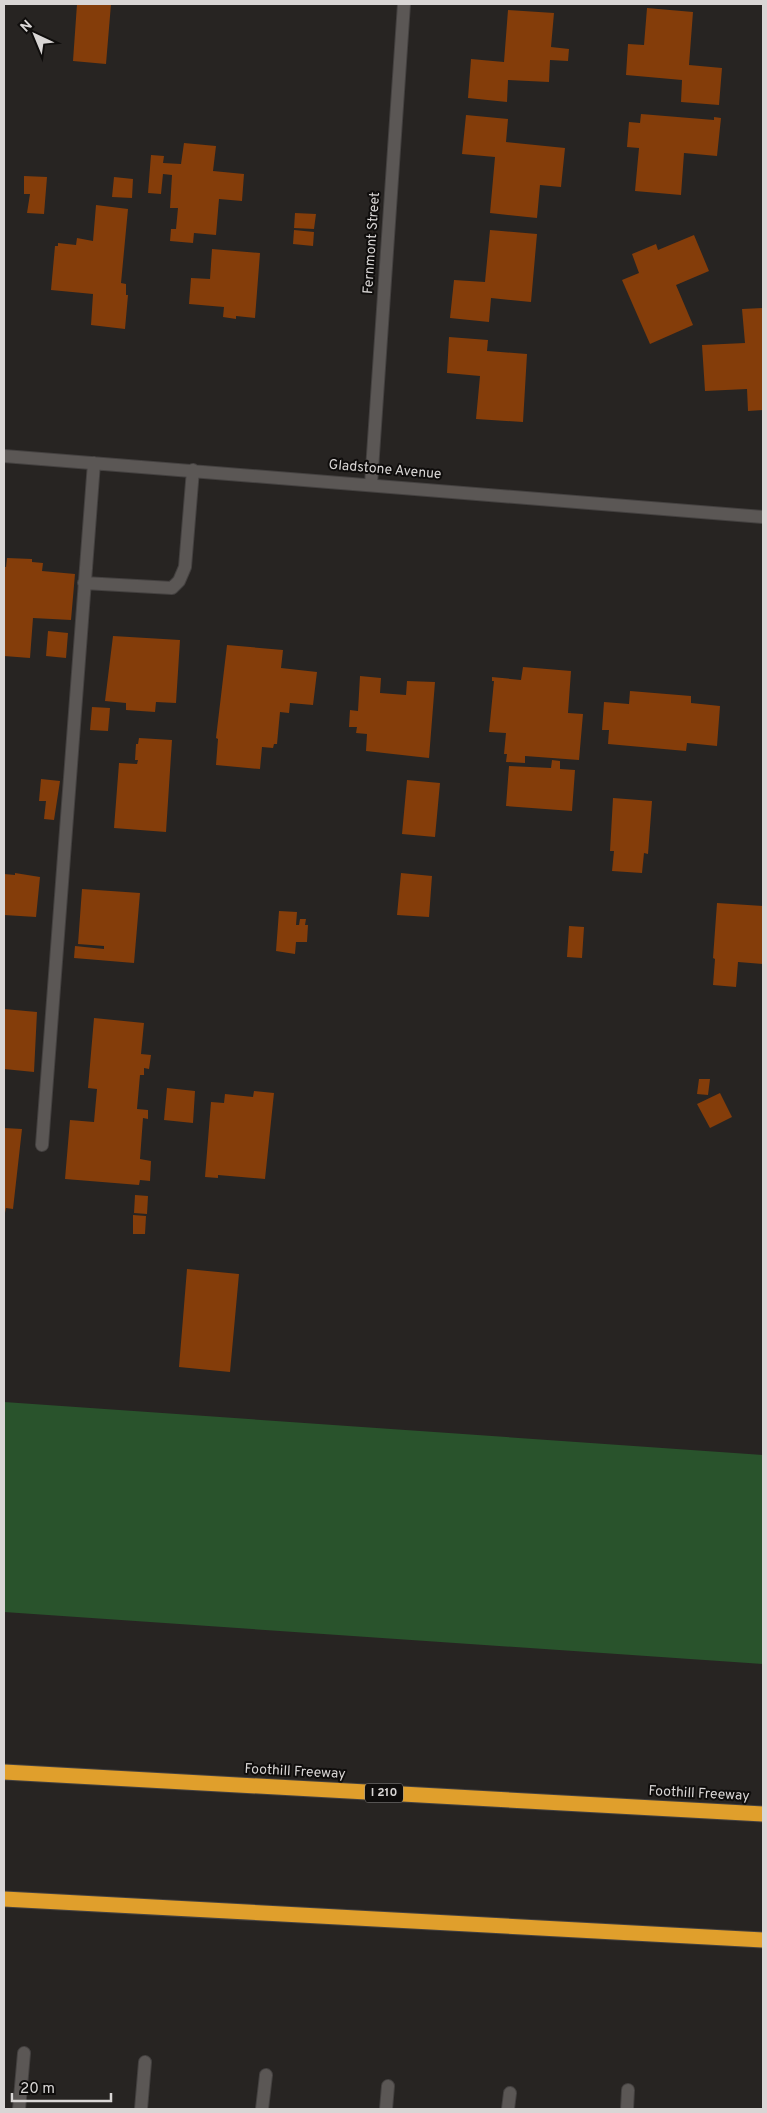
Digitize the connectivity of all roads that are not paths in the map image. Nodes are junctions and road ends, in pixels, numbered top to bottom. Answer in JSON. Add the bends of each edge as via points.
{"nodes":[{"id":1,"x":404,"y":4,"type":"edge"},
{"id":2,"x":4,"y":456,"type":"edge"},
{"id":3,"x":94,"y":463,"type":"junction"},
{"id":4,"x":193,"y":470,"type":"junction"},
{"id":5,"x":370,"y":484,"type":"junction"},
{"id":6,"x":763,"y":517,"type":"edge"},
{"id":7,"x":84,"y":583,"type":"junction"},
{"id":8,"x":42,"y":1145,"type":"dead end"},
{"id":9,"x":4,"y":1772,"type":"edge"},
{"id":10,"x":763,"y":1814,"type":"edge"},
{"id":11,"x":4,"y":1899,"type":"edge"},
{"id":12,"x":763,"y":1940,"type":"edge"},
{"id":13,"x":24,"y":2053,"type":"dead end"},
{"id":14,"x":145,"y":2062,"type":"dead end"},
{"id":15,"x":266,"y":2075,"type":"dead end"},
{"id":16,"x":388,"y":2086,"type":"dead end"},
{"id":17,"x":628,"y":2090,"type":"dead end"},
{"id":18,"x":510,"y":2093,"type":"dead end"},
{"id":19,"x":20,"y":2109,"type":"edge"},
{"id":20,"x":141,"y":2109,"type":"edge"},
{"id":21,"x":262,"y":2109,"type":"edge"},
{"id":22,"x":386,"y":2109,"type":"edge"},
{"id":23,"x":508,"y":2109,"type":"edge"},
{"id":24,"x":626,"y":2109,"type":"edge"}],
"edges":[{"from":1,"to":5,"type":"street","name":"Fernmont Street"},
{"from":2,"to":3,"type":"street","name":"Gladstone Avenue"},
{"from":3,"to":4,"type":"street","name":"Gladstone Avenue"},
{"from":3,"to":7,"type":"street"},
{"from":4,"to":5,"type":"street","name":"Gladstone Avenue"},
{"from":4,"to":7,"type":"street","via":[[185,567],[180,581],[172,588]]},
{"from":5,"to":6,"type":"street","name":"Gladstone Avenue"},
{"from":7,"to":8,"type":"street"},
{"from":9,"to":10,"type":"highway","name":"Foothill Freeway","number":"I 210"},
{"from":11,"to":12,"type":"highway"},
{"from":13,"to":19,"type":"street"},
{"from":14,"to":20,"type":"street"},
{"from":15,"to":21,"type":"street"},
{"from":16,"to":22,"type":"street"},
{"from":17,"to":24,"type":"street"},
{"from":18,"to":23,"type":"street"}]}
